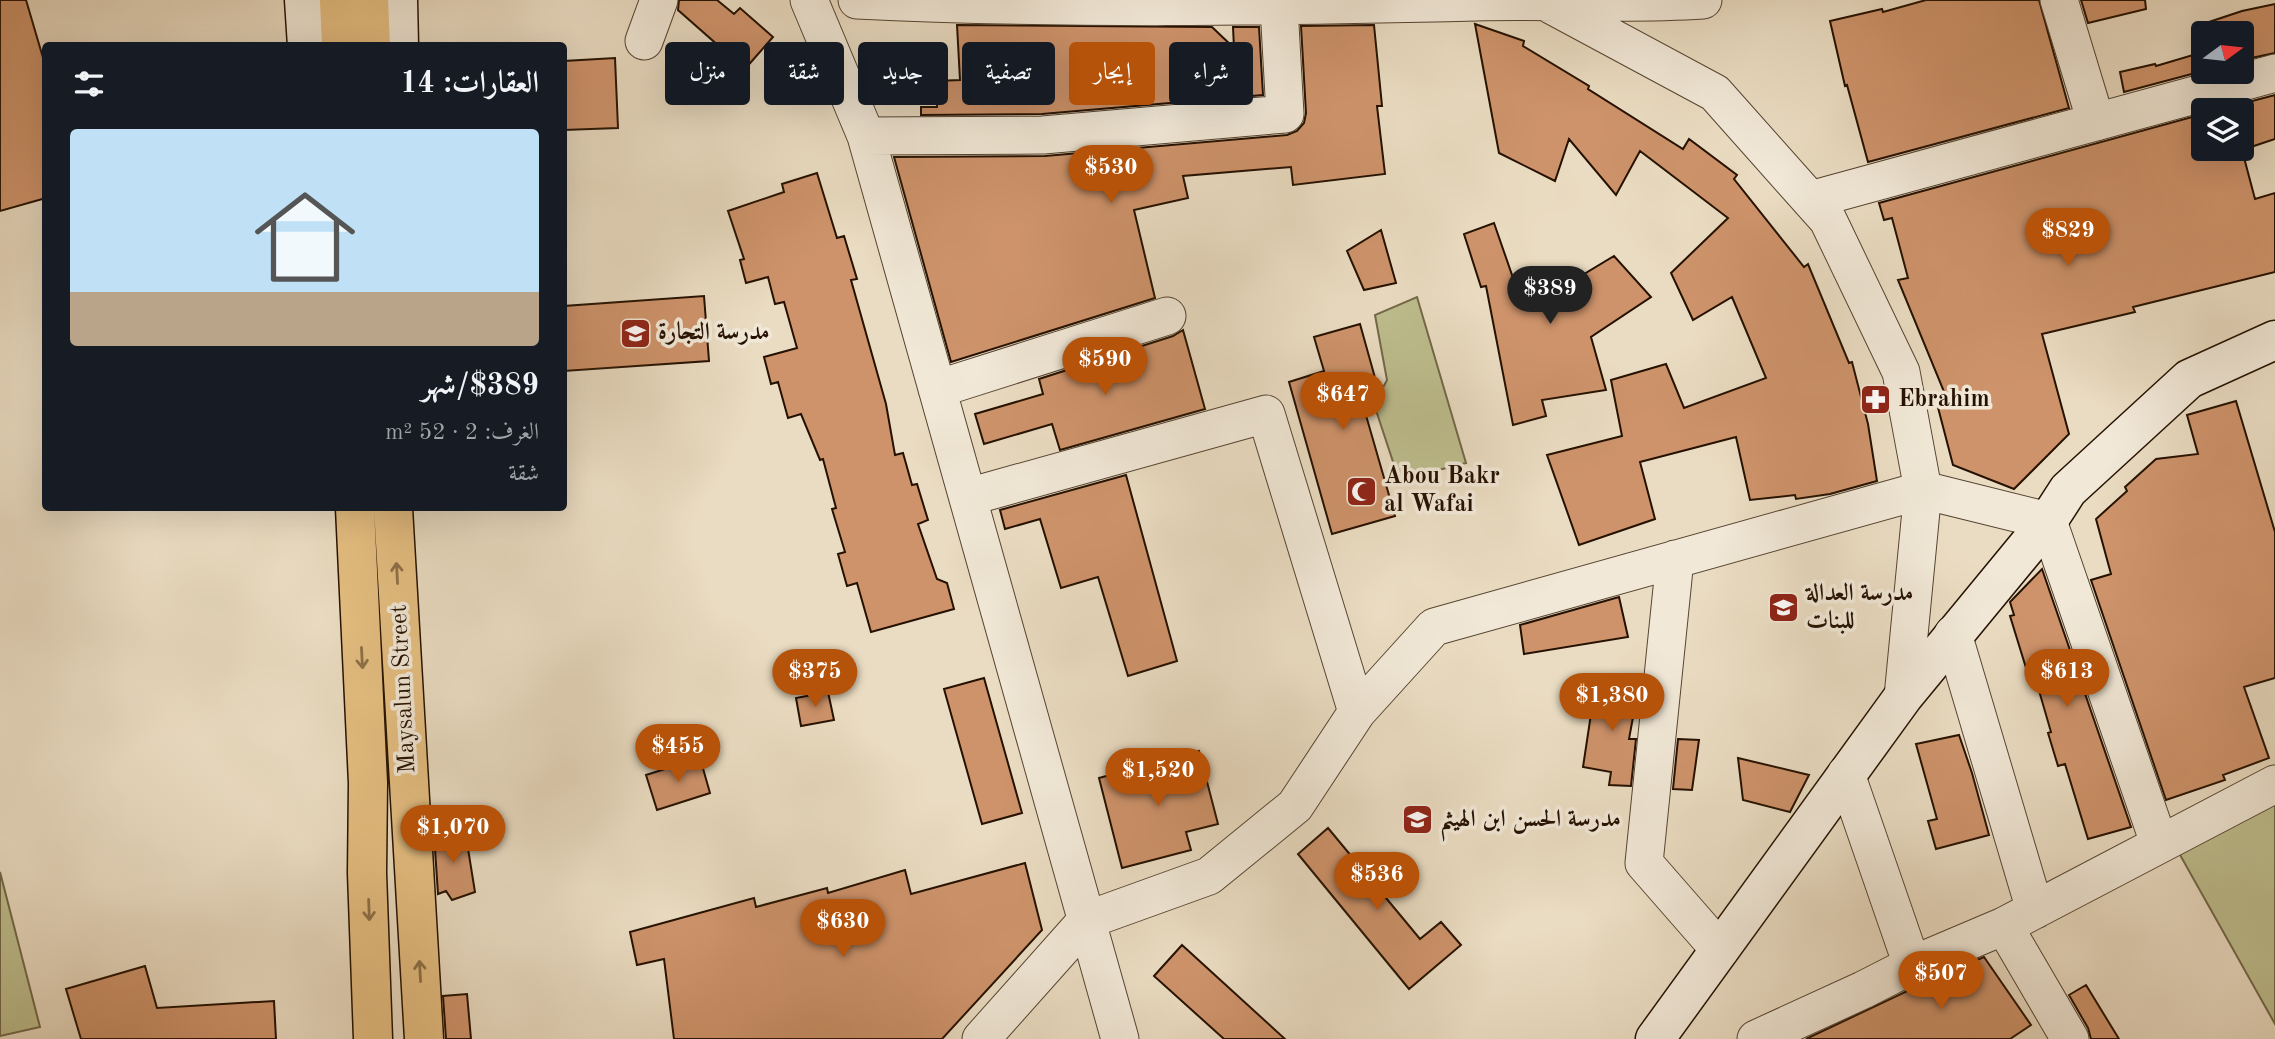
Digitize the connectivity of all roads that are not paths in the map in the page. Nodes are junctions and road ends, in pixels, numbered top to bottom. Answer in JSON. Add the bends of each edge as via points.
{"nodes":[{"id":1,"x":304,"y":0,"type":"edge"},
{"id":2,"x":339,"y":0,"type":"edge"},
{"id":3,"x":369,"y":0,"type":"edge"},
{"id":4,"x":398,"y":0,"type":"edge"},
{"id":5,"x":659,"y":0,"type":"edge"},
{"id":6,"x":809,"y":0,"type":"edge"},
{"id":7,"x":857,"y":0,"type":"edge"},
{"id":8,"x":1542,"y":0,"type":"edge"},
{"id":9,"x":1703,"y":0,"type":"edge"},
{"id":10,"x":2059,"y":0,"type":"edge"},
{"id":11,"x":1279,"y":6,"type":"junction"},
{"id":12,"x":644,"y":41,"type":"dead end"},
{"id":13,"x":307,"y":42,"type":"edge"},
{"id":14,"x":341,"y":42,"type":"edge"},
{"id":15,"x":371,"y":42,"type":"edge"},
{"id":16,"x":399,"y":42,"type":"edge"},
{"id":17,"x":2275,"y":73,"type":"edge"},
{"id":18,"x":2096,"y":122,"type":"junction"},
{"id":19,"x":866,"y":136,"type":"junction"},
{"id":20,"x":1810,"y":200,"type":"junction"},
{"id":21,"x":1167,"y":316,"type":"dead end"},
{"id":22,"x":2275,"y":340,"type":"edge"},
{"id":23,"x":937,"y":389,"type":"junction"},
{"id":24,"x":1923,"y":490,"type":"junction"},
{"id":25,"x":968,"y":497,"type":"junction"},
{"id":26,"x":355,"y":511,"type":"edge"},
{"id":27,"x":393,"y":511,"type":"edge"},
{"id":28,"x":2048,"y":521,"type":"junction"},
{"id":29,"x":1675,"y":559,"type":"junction"},
{"id":30,"x":1953,"y":634,"type":"junction"},
{"id":31,"x":1903,"y":697,"type":"junction"},
{"id":32,"x":1357,"y":712,"type":"junction"},
{"id":33,"x":1846,"y":775,"type":"junction"},
{"id":34,"x":2275,"y":783,"type":"edge"},
{"id":35,"x":2159,"y":843,"type":"junction"},
{"id":36,"x":415,"y":870,"type":"junction"},
{"id":37,"x":367,"y":873,"type":"junction"},
{"id":38,"x":2019,"y":918,"type":"junction"},
{"id":39,"x":1087,"y":919,"type":"junction"},
{"id":40,"x":1720,"y":950,"type":"junction"},
{"id":41,"x":1912,"y":965,"type":"junction"},
{"id":42,"x":373,"y":1039,"type":"edge"},
{"id":43,"x":424,"y":1039,"type":"edge"},
{"id":44,"x":981,"y":1039,"type":"edge"},
{"id":45,"x":1120,"y":1039,"type":"edge"},
{"id":46,"x":1655,"y":1039,"type":"edge"},
{"id":47,"x":1756,"y":1039,"type":"edge"},
{"id":48,"x":2070,"y":1039,"type":"edge"}],
"edges":[{"from":1,"to":13,"type":"main road"},
{"from":2,"to":14,"type":"main road"},
{"from":3,"to":15,"type":"main road"},
{"from":4,"to":16,"type":"main road"},
{"from":5,"to":12,"type":"street"},
{"from":6,"to":19,"type":"street"},
{"from":7,"to":11,"type":"street"},
{"from":8,"to":9,"type":"street","via":[[1652,4]]},
{"from":8,"to":11,"type":"street"},
{"from":8,"to":20,"type":"street","via":[[1715,93]]},
{"from":10,"to":18,"type":"street"},
{"from":11,"to":19,"type":"street","via":[[1285,114],[1043,135]]},
{"from":17,"to":18,"type":"street"},
{"from":18,"to":20,"type":"street"},
{"from":19,"to":23,"type":"street"},
{"from":20,"to":24,"type":"street","via":[[1828,220],[1901,372]]},
{"from":21,"to":23,"type":"street"},
{"from":22,"to":28,"type":"main road","via":[[2189,379],[2068,490]]},
{"from":23,"to":25,"type":"street"},
{"from":24,"to":28,"type":"street"},
{"from":24,"to":29,"type":"street"},
{"from":24,"to":31,"type":"street"},
{"from":25,"to":32,"type":"street","via":[[1266,414]]},
{"from":25,"to":39,"type":"street"},
{"from":26,"to":37,"type":"main road","name":"Maysalun Street","one_way":true,"via":[[368,783]]},
{"from":36,"to":27,"type":"main road","name":"Maysalun Street","one_way":true},
{"from":28,"to":30,"type":"main road"},
{"from":28,"to":35,"type":"street"},
{"from":29,"to":32,"type":"street","via":[[1434,626]]},
{"from":29,"to":40,"type":"street","via":[[1644,863]]},
{"from":30,"to":31,"type":"main road"},
{"from":30,"to":38,"type":"street"},
{"from":31,"to":33,"type":"main road"},
{"from":32,"to":39,"type":"street","via":[[1295,806],[1209,876]]},
{"from":33,"to":40,"type":"main road"},
{"from":33,"to":41,"type":"street"},
{"from":34,"to":35,"type":"street"},
{"from":35,"to":38,"type":"street"},
{"from":36,"to":37,"type":"main road"},
{"from":43,"to":36,"type":"main road","name":"Maysalun Street","one_way":true},
{"from":37,"to":42,"type":"main road","name":"Maysalun Street","one_way":true},
{"from":38,"to":41,"type":"street"},
{"from":38,"to":48,"type":"street"},
{"from":39,"to":44,"type":"street"},
{"from":39,"to":45,"type":"street"},
{"from":40,"to":46,"type":"main road"},
{"from":41,"to":47,"type":"street"}]}
